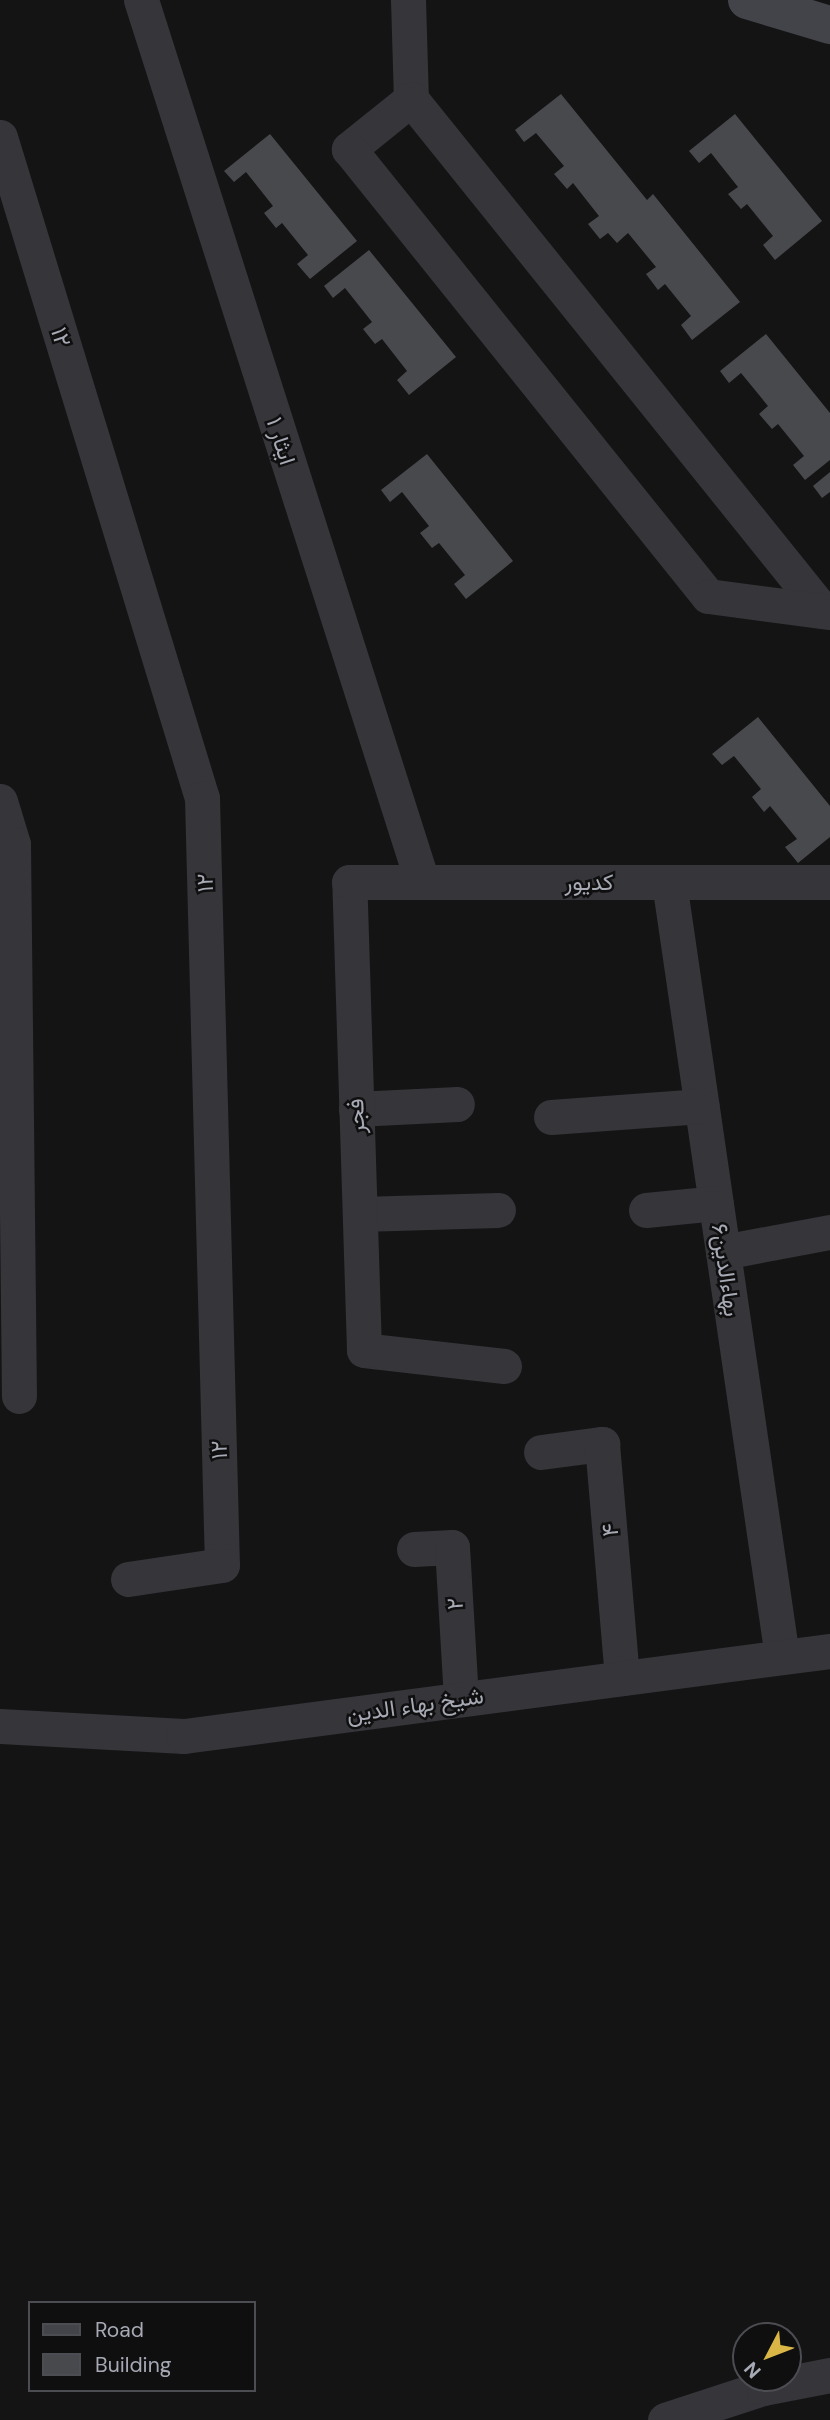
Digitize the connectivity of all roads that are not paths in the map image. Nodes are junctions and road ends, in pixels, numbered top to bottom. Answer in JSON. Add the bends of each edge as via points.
{"nodes":[{"id":1,"x":141,"y":0,"type":"edge"},
{"id":2,"x":408,"y":0,"type":"edge"},
{"id":3,"x":747,"y":0,"type":"edge"},
{"id":4,"x":830,"y":25,"type":"edge"},
{"id":5,"x":411,"y":99,"type":"junction"},
{"id":6,"x":0,"y":137,"type":"edge"},
{"id":7,"x":826,"y":612,"type":"edge"},
{"id":8,"x":0,"y":801,"type":"edge"},
{"id":9,"x":422,"y":881,"type":"junction"},
{"id":10,"x":349,"y":882,"type":"joint"},
{"id":11,"x":669,"y":882,"type":"junction"},
{"id":12,"x":830,"y":882,"type":"edge"},
{"id":13,"x":457,"y":1104,"type":"dead end"},
{"id":14,"x":702,"y":1105,"type":"junction"},
{"id":15,"x":356,"y":1109,"type":"junction"},
{"id":16,"x":551,"y":1117,"type":"dead end"},
{"id":17,"x":716,"y":1203,"type":"junction"},
{"id":18,"x":498,"y":1210,"type":"dead end"},
{"id":19,"x":646,"y":1210,"type":"dead end"},
{"id":20,"x":360,"y":1214,"type":"junction"},
{"id":21,"x":830,"y":1232,"type":"edge"},
{"id":22,"x":723,"y":1252,"type":"junction"},
{"id":23,"x":504,"y":1366,"type":"dead end"},
{"id":24,"x":19,"y":1396,"type":"dead end"},
{"id":25,"x":541,"y":1452,"type":"dead end"},
{"id":26,"x":414,"y":1549,"type":"dead end"},
{"id":27,"x":128,"y":1579,"type":"dead end"},
{"id":28,"x":830,"y":1651,"type":"edge"},
{"id":29,"x":782,"y":1657,"type":"junction"},
{"id":30,"x":622,"y":1678,"type":"junction"},
{"id":31,"x":461,"y":1699,"type":"junction"},
{"id":32,"x":0,"y":1726,"type":"edge"},
{"id":33,"x":830,"y":2375,"type":"edge"},
{"id":34,"x":665,"y":2420,"type":"edge"}],
"edges":[{"from":1,"to":9,"type":"street","name":"ایثار ۱"},
{"from":2,"to":5,"type":"street"},
{"from":3,"to":4,"type":"main road"},
{"from":5,"to":7,"type":"street"},
{"from":5,"to":7,"type":"street","via":[[349,149],[708,596]]},
{"from":6,"to":27,"type":"street","name":"۱۲","via":[[202,798],[222,1565]]},
{"from":8,"to":24,"type":"street","via":[[13,844]]},
{"from":9,"to":10,"type":"street","name":"کدیور"},
{"from":9,"to":11,"type":"street","name":"کدیور"},
{"from":10,"to":15,"type":"street","name":"فجر"},
{"from":11,"to":12,"type":"street","name":"کدیور"},
{"from":11,"to":14,"type":"street","name":"۶بهاءالدين"},
{"from":13,"to":15,"type":"street"},
{"from":14,"to":16,"type":"street"},
{"from":14,"to":17,"type":"street","name":"۶بهاءالدين"},
{"from":15,"to":20,"type":"street","name":"فجر"},
{"from":17,"to":19,"type":"street"},
{"from":17,"to":22,"type":"street","name":"۶بهاءالدين"},
{"from":18,"to":20,"type":"street"},
{"from":20,"to":23,"type":"street","name":"فجر","via":[[364,1350]]},
{"from":21,"to":22,"type":"street"},
{"from":22,"to":29,"type":"street","name":"۶بهاءالدين"},
{"from":25,"to":30,"type":"street","name":"۴","via":[[602,1444]]},
{"from":26,"to":31,"type":"street","name":"۲","via":[[452,1547]]},
{"from":28,"to":29,"type":"street","name":"شیخ بهاء الدین"},
{"from":29,"to":30,"type":"street","name":"شیخ بهاء الدین"},
{"from":30,"to":31,"type":"street","name":"شیخ بهاء الدین"},
{"from":31,"to":32,"type":"street","name":"شیخ بهاء الدین","via":[[184,1736]]},
{"from":33,"to":34,"type":"street","via":[[763,2388]]}]}
